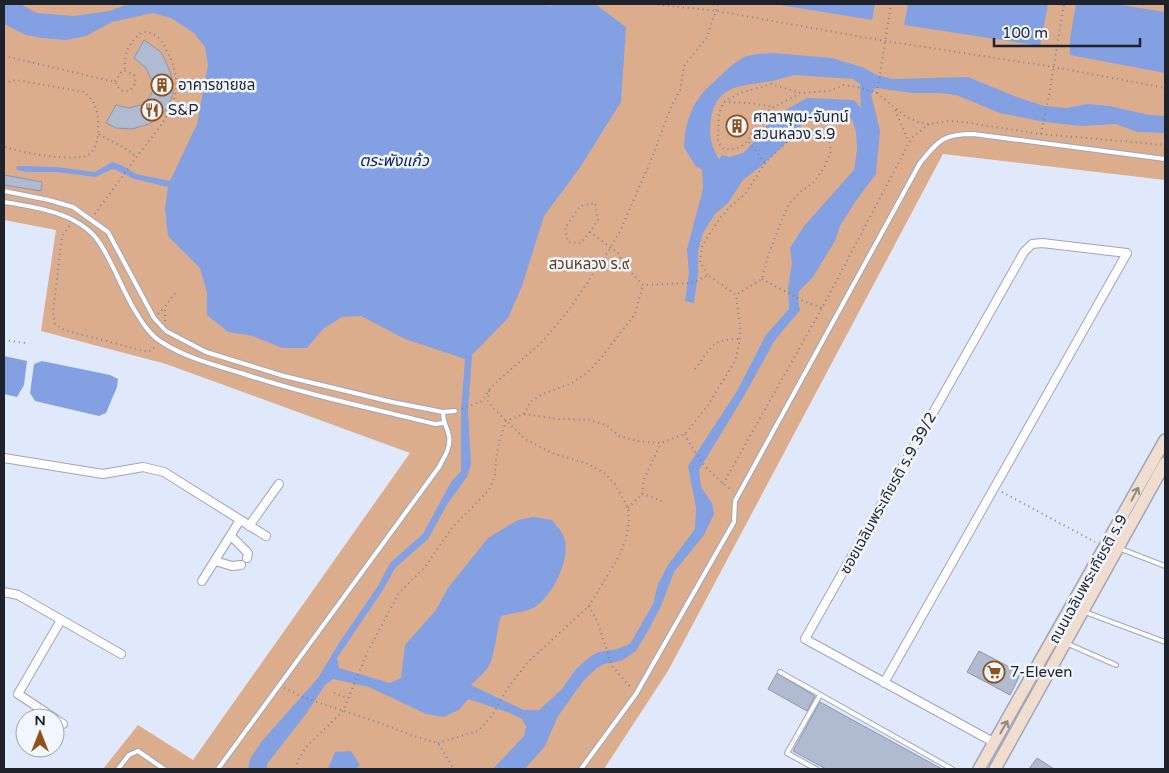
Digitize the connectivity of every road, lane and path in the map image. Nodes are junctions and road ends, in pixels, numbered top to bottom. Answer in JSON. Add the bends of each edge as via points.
{"nodes":[{"id":1,"x":653,"y":4,"type":"edge"},
{"id":2,"x":718,"y":4,"type":"edge"},
{"id":3,"x":890,"y":4,"type":"edge"},
{"id":4,"x":1064,"y":4,"type":"edge"},
{"id":5,"x":717,"y":11,"type":"junction"},
{"id":6,"x":885,"y":41,"type":"junction"},
{"id":7,"x":4,"y":56,"type":"edge"},
{"id":8,"x":1054,"y":67,"type":"junction"},
{"id":9,"x":125,"y":71,"type":"junction"},
{"id":10,"x":4,"y":82,"type":"edge"},
{"id":11,"x":115,"y":82,"type":"junction"},
{"id":12,"x":1165,"y":88,"type":"edge"},
{"id":13,"x":800,"y":92,"type":"junction"},
{"id":14,"x":876,"y":92,"type":"junction"},
{"id":15,"x":724,"y":102,"type":"junction"},
{"id":16,"x":775,"y":108,"type":"junction"},
{"id":17,"x":894,"y":108,"type":"junction"},
{"id":18,"x":929,"y":124,"type":"junction"},
{"id":19,"x":98,"y":133,"type":"junction"},
{"id":20,"x":1041,"y":134,"type":"junction"},
{"id":21,"x":749,"y":142,"type":"junction"},
{"id":22,"x":909,"y":143,"type":"junction"},
{"id":23,"x":1165,"y":145,"type":"edge"},
{"id":24,"x":4,"y":146,"type":"edge"},
{"id":25,"x":137,"y":157,"type":"junction"},
{"id":26,"x":1165,"y":159,"type":"edge"},
{"id":27,"x":765,"y":163,"type":"junction"},
{"id":28,"x":4,"y":191,"type":"edge"},
{"id":29,"x":4,"y":202,"type":"edge"},
{"id":30,"x":72,"y":220,"type":"junction"},
{"id":31,"x":91,"y":220,"type":"junction"},
{"id":32,"x":590,"y":232,"type":"junction"},
{"id":33,"x":611,"y":247,"type":"junction"},
{"id":34,"x":708,"y":275,"type":"junction"},
{"id":35,"x":762,"y":279,"type":"junction"},
{"id":36,"x":643,"y":285,"type":"junction"},
{"id":37,"x":176,"y":292,"type":"dead end"},
{"id":38,"x":736,"y":295,"type":"junction"},
{"id":39,"x":822,"y":308,"type":"junction"},
{"id":40,"x":166,"y":331,"type":"junction"},
{"id":41,"x":739,"y":339,"type":"junction"},
{"id":42,"x":4,"y":340,"type":"edge"},
{"id":43,"x":161,"y":342,"type":"junction"},
{"id":44,"x":25,"y":343,"type":"dead end"},
{"id":45,"x":695,"y":368,"type":"dead end"},
{"id":46,"x":489,"y":390,"type":"junction"},
{"id":47,"x":455,"y":411,"type":"joint"},
{"id":48,"x":443,"y":412,"type":"junction"},
{"id":49,"x":524,"y":414,"type":"junction"},
{"id":50,"x":506,"y":421,"type":"junction"},
{"id":51,"x":443,"y":422,"type":"junction"},
{"id":52,"x":685,"y":434,"type":"junction"},
{"id":53,"x":1165,"y":440,"type":"edge"},
{"id":54,"x":661,"y":443,"type":"junction"},
{"id":55,"x":4,"y":458,"type":"edge"},
{"id":56,"x":1165,"y":463,"type":"edge"},
{"id":57,"x":1145,"y":476,"type":"junction"},
{"id":58,"x":1160,"y":483,"type":"edge"},
{"id":59,"x":279,"y":484,"type":"dead end"},
{"id":60,"x":723,"y":484,"type":"junction"},
{"id":61,"x":994,"y":488,"type":"junction"},
{"id":62,"x":642,"y":494,"type":"junction"},
{"id":63,"x":738,"y":494,"type":"junction"},
{"id":64,"x":665,"y":503,"type":"dead end"},
{"id":65,"x":628,"y":508,"type":"junction"},
{"id":66,"x":240,"y":520,"type":"junction"},
{"id":67,"x":249,"y":526,"type":"junction"},
{"id":68,"x":231,"y":536,"type":"junction"},
{"id":69,"x":266,"y":536,"type":"dead end"},
{"id":70,"x":1119,"y":548,"type":"junction"},
{"id":71,"x":1105,"y":549,"type":"junction"},
{"id":72,"x":247,"y":558,"type":"dead end"},
{"id":73,"x":215,"y":561,"type":"junction"},
{"id":74,"x":241,"y":565,"type":"dead end"},
{"id":75,"x":1165,"y":566,"type":"edge"},
{"id":76,"x":202,"y":582,"type":"dead end"},
{"id":77,"x":4,"y":592,"type":"edge"},
{"id":78,"x":589,"y":606,"type":"junction"},
{"id":79,"x":1083,"y":611,"type":"junction"},
{"id":80,"x":61,"y":620,"type":"junction"},
{"id":81,"x":1165,"y":642,"type":"edge"},
{"id":82,"x":1066,"y":643,"type":"junction"},
{"id":83,"x":121,"y":654,"type":"dead end"},
{"id":84,"x":1116,"y":666,"type":"dead end"},
{"id":85,"x":780,"y":672,"type":"dead end"},
{"id":86,"x":884,"y":683,"type":"junction"},
{"id":87,"x":279,"y":686,"type":"junction"},
{"id":88,"x":334,"y":693,"type":"dead end"},
{"id":89,"x":636,"y":694,"type":"junction"},
{"id":90,"x":820,"y":695,"type":"junction"},
{"id":91,"x":348,"y":698,"type":"junction"},
{"id":92,"x":40,"y":708,"type":"edge"},
{"id":93,"x":342,"y":711,"type":"junction"},
{"id":94,"x":438,"y":743,"type":"junction"},
{"id":95,"x":995,"y":743,"type":"junction"},
{"id":96,"x":940,"y":763,"type":"junction"},
{"id":97,"x":297,"y":768,"type":"edge"},
{"id":98,"x":118,"y":769,"type":"edge"},
{"id":99,"x":164,"y":769,"type":"edge"},
{"id":100,"x":218,"y":769,"type":"edge"},
{"id":101,"x":456,"y":769,"type":"edge"},
{"id":102,"x":581,"y":769,"type":"edge"},
{"id":103,"x":816,"y":769,"type":"edge"},
{"id":104,"x":936,"y":769,"type":"edge"},
{"id":105,"x":952,"y":769,"type":"edge"},
{"id":106,"x":980,"y":769,"type":"edge"},
{"id":107,"x":995,"y":769,"type":"edge"}],
"edges":[{"from":1,"to":5,"type":"path"},
{"from":2,"to":5,"type":"path"},
{"from":3,"to":6,"type":"path"},
{"from":4,"to":8,"type":"path"},
{"from":5,"to":6,"type":"path"},
{"from":5,"to":33,"type":"path","via":[[707,37],[684,66],[680,90]]},
{"from":6,"to":8,"type":"path"},
{"from":6,"to":14,"type":"path"},
{"from":7,"to":11,"type":"path"},
{"from":8,"to":12,"type":"path"},
{"from":8,"to":20,"type":"path"},
{"from":9,"to":11,"type":"path","via":[[120,72]]},
{"from":9,"to":11,"type":"path","via":[[134,75],[135,87],[126,92]]},
{"from":9,"to":25,"type":"path","via":[[124,59],[130,43],[142,32],[150,32],[160,38],[168,53],[177,87],[166,119]]},
{"from":10,"to":19,"type":"path","via":[[16,80],[84,92],[95,105]]},
{"from":13,"to":14,"type":"path","via":[[829,91],[844,85]]},
{"from":13,"to":15,"type":"path","via":[[771,84],[740,93]]},
{"from":13,"to":16,"type":"path"},
{"from":14,"to":17,"type":"path"},
{"from":15,"to":16,"type":"path"},
{"from":15,"to":21,"type":"path","via":[[719,113],[718,142],[724,150],[732,150]]},
{"from":16,"to":21,"type":"path","via":[[763,114]]},
{"from":17,"to":18,"type":"path","via":[[918,122]]},
{"from":17,"to":22,"type":"path"},
{"from":18,"to":20,"type":"path","via":[[963,122]]},
{"from":18,"to":22,"type":"path"},
{"from":19,"to":24,"type":"path","via":[[96,147],[90,155],[78,158],[41,155]]},
{"from":19,"to":25,"type":"path","via":[[112,143],[126,147]]},
{"from":20,"to":23,"type":"path"},
{"from":21,"to":27,"type":"path"},
{"from":22,"to":39,"type":"path"},
{"from":25,"to":31,"type":"path"},
{"from":26,"to":63,"type":"lane","via":[[973,134],[956,134],[941,139],[920,163]]},
{"from":27,"to":34,"type":"path","via":[[745,194],[720,218],[702,246],[700,262]]},
{"from":27,"to":35,"type":"path","via":[[797,132],[813,129],[828,135],[831,151],[824,168],[814,182],[789,204]]},
{"from":28,"to":31,"type":"lane","via":[[72,207]]},
{"from":29,"to":30,"type":"lane","via":[[37,207]]},
{"from":30,"to":43,"type":"lane","via":[[86,227],[98,241],[147,330]]},
{"from":30,"to":43,"type":"path","via":[[62,237],[53,312],[55,324],[64,330],[148,352]]},
{"from":31,"to":40,"type":"lane","via":[[108,232],[154,318]]},
{"from":32,"to":32,"type":"path","via":[[581,243],[568,242],[565,228],[580,206],[595,203],[598,220]]},
{"from":32,"to":33,"type":"path"},
{"from":33,"to":36,"type":"path"},
{"from":33,"to":46,"type":"path","via":[[569,310],[541,343]]},
{"from":34,"to":36,"type":"path","via":[[692,283]]},
{"from":34,"to":38,"type":"path"},
{"from":35,"to":38,"type":"path"},
{"from":35,"to":39,"type":"path"},
{"from":36,"to":49,"type":"path","via":[[635,314],[601,358],[572,383],[530,402]]},
{"from":37,"to":40,"type":"path","via":[[165,307]]},
{"from":38,"to":41,"type":"path"},
{"from":39,"to":60,"type":"path"},
{"from":40,"to":48,"type":"lane","via":[[206,352],[284,376]]},
{"from":41,"to":45,"type":"path","via":[[716,342]]},
{"from":41,"to":52,"type":"path","via":[[735,361],[708,405]]},
{"from":42,"to":44,"type":"path"},
{"from":43,"to":51,"type":"lane","via":[[189,357],[277,385],[435,424]]},
{"from":46,"to":47,"type":"path","via":[[482,401]]},
{"from":46,"to":50,"type":"path","via":[[488,401]]},
{"from":47,"to":48,"type":"lane"},
{"from":48,"to":51,"type":"lane"},
{"from":49,"to":50,"type":"path"},
{"from":49,"to":54,"type":"path","via":[[589,420],[606,425],[619,436]]},
{"from":50,"to":65,"type":"path","via":[[524,439],[604,473],[615,484]]},
{"from":50,"to":91,"type":"path","via":[[489,490],[452,528],[425,568],[399,593]]},
{"from":51,"to":87,"type":"lane","via":[[449,436],[448,451],[439,467]]},
{"from":52,"to":54,"type":"path"},
{"from":52,"to":60,"type":"path","via":[[705,466]]},
{"from":53,"to":57,"type":"main road","name":"ถนนเฉลิมพระเกียรติ ร.9"},
{"from":54,"to":62,"type":"path","via":[[644,479]]},
{"from":55,"to":66,"type":"street","via":[[103,474],[143,467],[164,472]]},
{"from":56,"to":58,"type":"main road","name":"ถนนเฉลิมพระเกียรติ ร.9"},
{"from":57,"to":58,"type":"main road"},
{"from":71,"to":57,"type":"main road","name":"ถนนเฉลิมพระเกียรติ ร.9","one_way":true},
{"from":58,"to":70,"type":"main road","name":"ถนนเฉลิมพระเกียรติ ร.9"},
{"from":59,"to":67,"type":"street"},
{"from":60,"to":63,"type":"path"},
{"from":61,"to":71,"type":"path"},
{"from":61,"to":86,"type":"street"},
{"from":61,"to":86,"type":"street","name":"ซอยเฉลิมพระเกียรติ ร.9 39/2","via":[[1127,253],[1042,242],[1032,244],[1024,252],[805,639]]},
{"from":62,"to":64,"type":"path"},
{"from":62,"to":65,"type":"path"},
{"from":63,"to":89,"type":"lane","via":[[734,522]]},
{"from":65,"to":78,"type":"path","via":[[626,539]]},
{"from":66,"to":67,"type":"street"},
{"from":66,"to":68,"type":"street"},
{"from":67,"to":69,"type":"street"},
{"from":68,"to":72,"type":"street","via":[[248,553]]},
{"from":68,"to":73,"type":"street"},
{"from":70,"to":75,"type":"lane"},
{"from":70,"to":79,"type":"main road","name":"ถนนเฉลิมพระเกียรติ ร.9"},
{"from":95,"to":71,"type":"main road","name":"ถนนเฉลิมพระเกียรติ ร.9","one_way":true},
{"from":73,"to":74,"type":"street"},
{"from":73,"to":76,"type":"street"},
{"from":77,"to":80,"type":"street","via":[[18,595]]},
{"from":78,"to":89,"type":"path","via":[[612,666]]},
{"from":78,"to":94,"type":"path","via":[[528,662],[492,716],[478,731]]},
{"from":79,"to":81,"type":"lane"},
{"from":79,"to":82,"type":"main road","name":"ถนนเฉลิมพระเกียรติ ร.9"},
{"from":80,"to":83,"type":"street"},
{"from":80,"to":92,"type":"street","via":[[18,694]]},
{"from":82,"to":84,"type":"lane"},
{"from":82,"to":107,"type":"main road","name":"ถนนเฉลิมพระเกียรติ ร.9"},
{"from":85,"to":90,"type":"lane"},
{"from":86,"to":95,"type":"street","name":"ซอยเฉลิมพระเกียรติ ร.9 39/2"},
{"from":87,"to":93,"type":"path"},
{"from":87,"to":100,"type":"lane"},
{"from":88,"to":91,"type":"path"},
{"from":89,"to":102,"type":"lane"},
{"from":90,"to":96,"type":"lane"},
{"from":90,"to":103,"type":"lane","via":[[787,754]]},
{"from":91,"to":93,"type":"path"},
{"from":93,"to":94,"type":"path"},
{"from":93,"to":97,"type":"path","via":[[307,746]]},
{"from":94,"to":101,"type":"path"},
{"from":95,"to":106,"type":"main road","name":"ถนนเฉลิมพระเกียรติ ร.9"},
{"from":96,"to":104,"type":"lane"},
{"from":96,"to":105,"type":"lane"},
{"from":98,"to":99,"type":"lane","via":[[129,755],[138,751]]}]}
